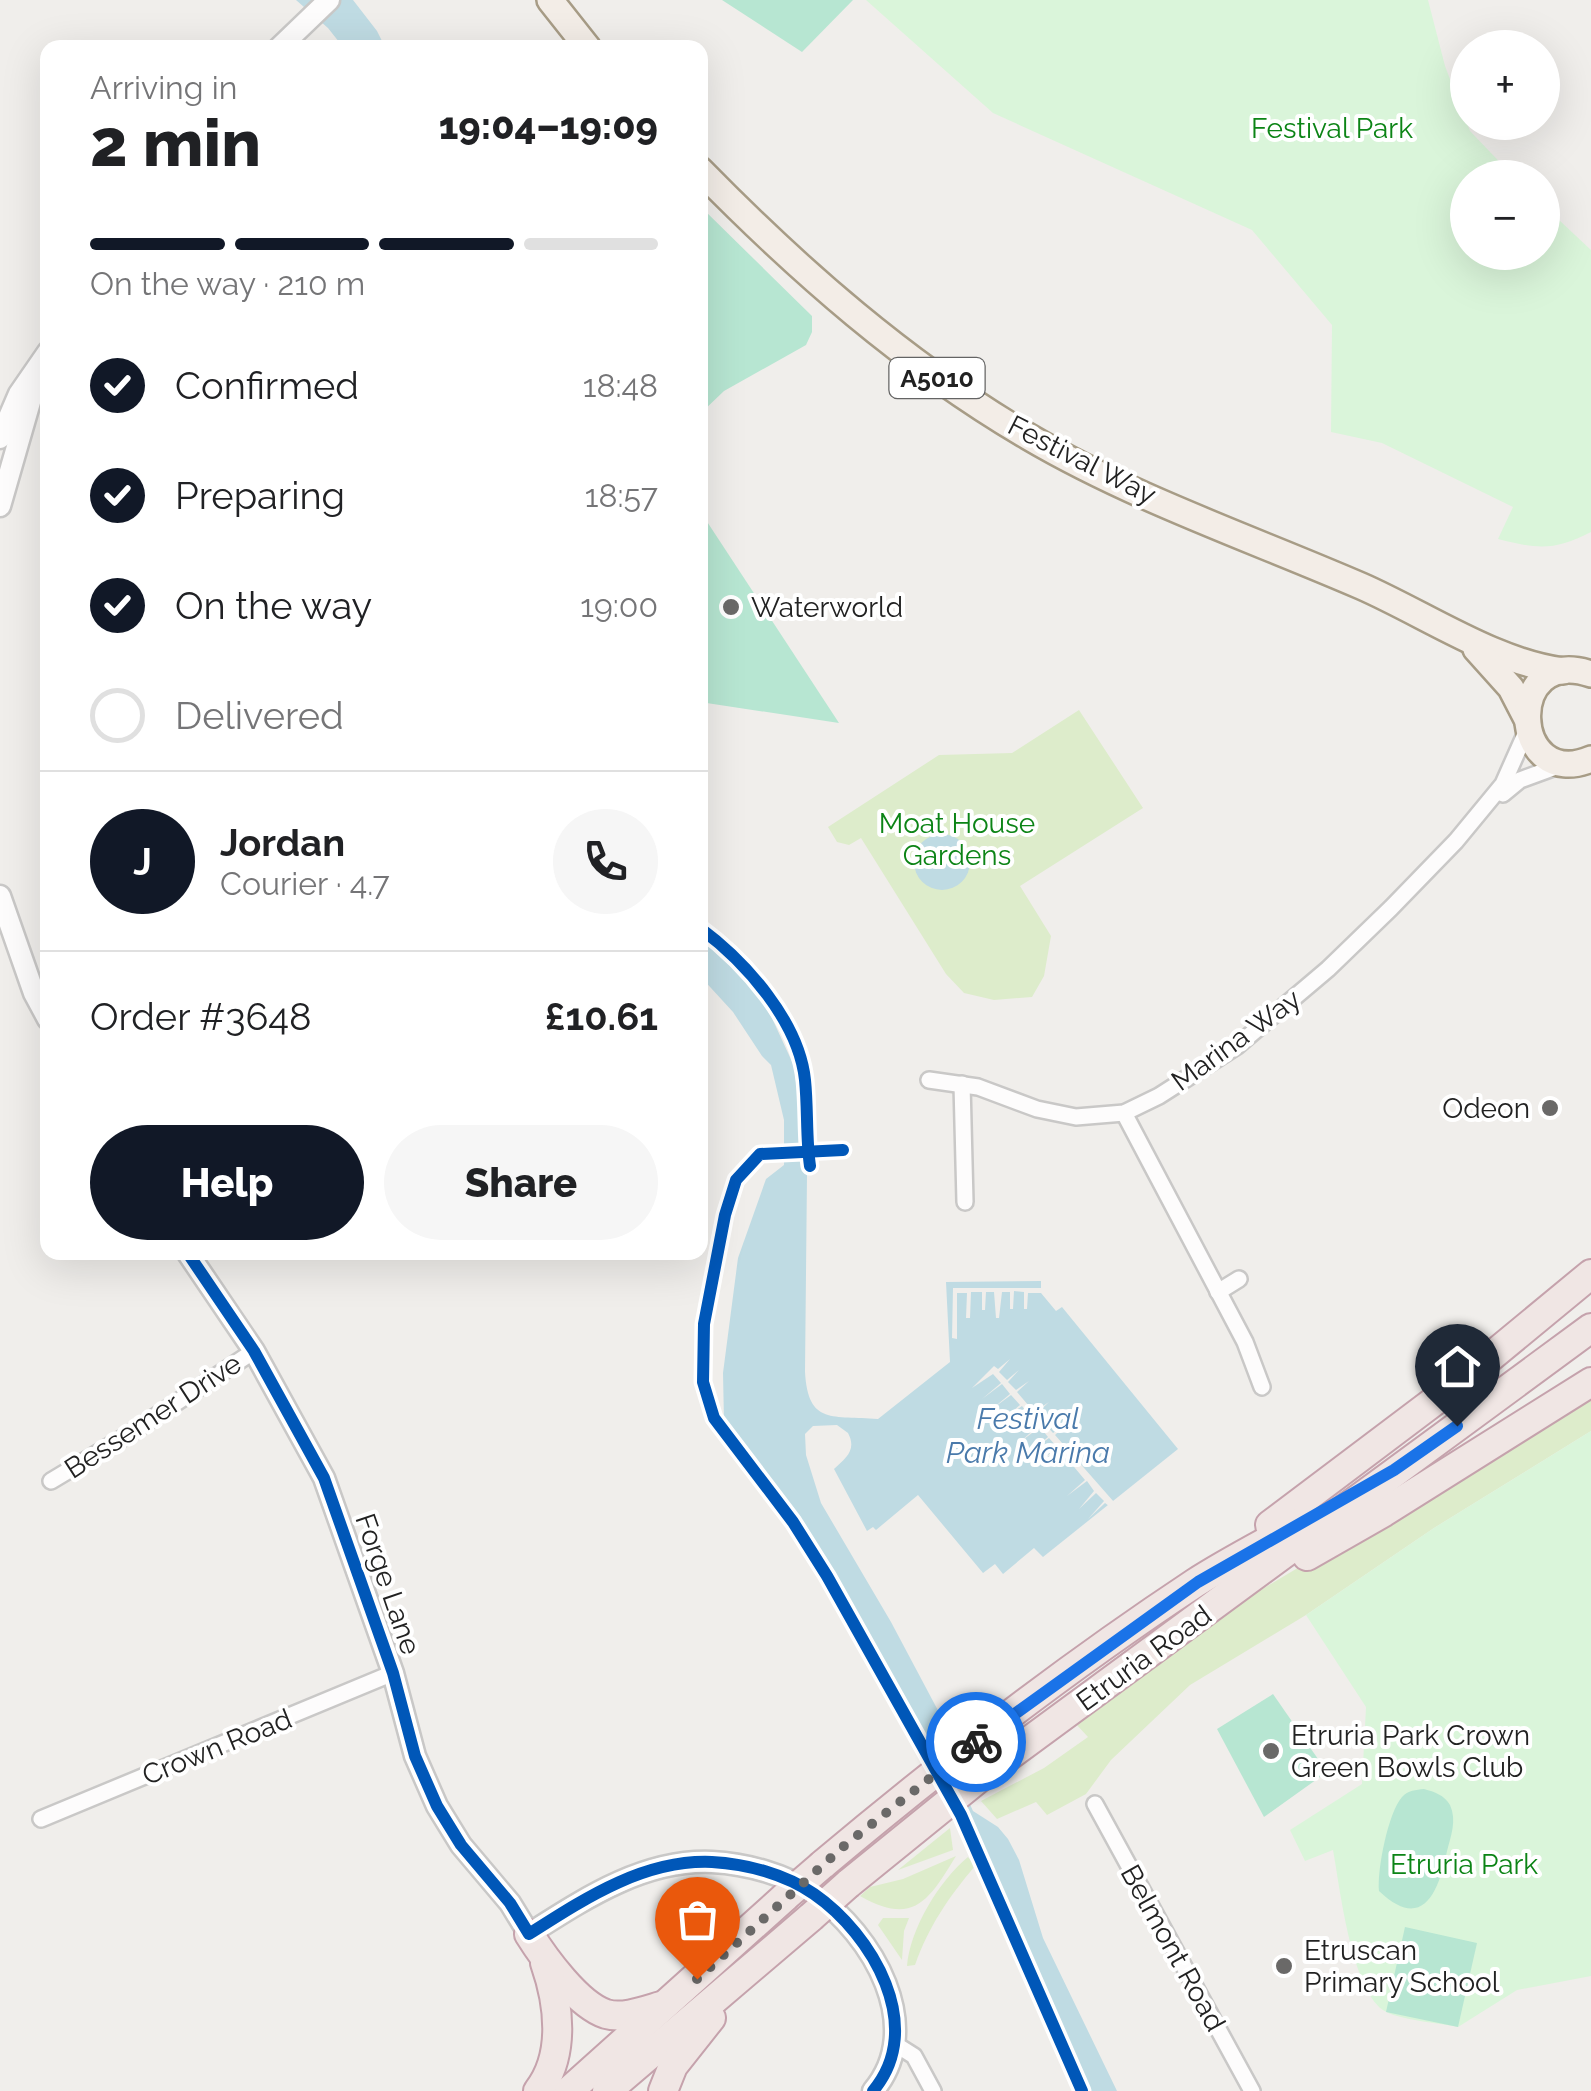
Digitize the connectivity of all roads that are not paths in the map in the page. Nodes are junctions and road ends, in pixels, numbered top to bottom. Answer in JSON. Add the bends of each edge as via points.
{"nodes":[{"id":1,"x":329,"y":0,"type":"edge"},
{"id":2,"x":550,"y":0,"type":"edge"},
{"id":3,"x":287,"y":40,"type":"edge"},
{"id":4,"x":582,"y":40,"type":"edge"},
{"id":5,"x":708,"y":178,"type":"edge"},
{"id":6,"x":40,"y":365,"type":"edge"},
{"id":7,"x":40,"y":373,"type":"edge"},
{"id":8,"x":0,"y":438,"type":"edge"},
{"id":9,"x":0,"y":506,"type":"edge"},
{"id":10,"x":1465,"y":638,"type":"junction"},
{"id":11,"x":1579,"y":669,"type":"edge"},
{"id":12,"x":1526,"y":723,"type":"junction"},
{"id":13,"x":1583,"y":763,"type":"edge"},
{"id":14,"x":1480,"y":813,"type":"junction"},
{"id":15,"x":0,"y":896,"type":"edge"},
{"id":16,"x":40,"y":1002,"type":"edge"},
{"id":17,"x":929,"y":1080,"type":"dead end"},
{"id":18,"x":962,"y":1084,"type":"junction"},
{"id":19,"x":1124,"y":1113,"type":"junction"},
{"id":20,"x":965,"y":1202,"type":"dead end"},
{"id":21,"x":192,"y":1260,"type":"edge"},
{"id":22,"x":1591,"y":1274,"type":"edge"},
{"id":23,"x":1238,"y":1279,"type":"dead end"},
{"id":24,"x":1218,"y":1292,"type":"junction"},
{"id":25,"x":1591,"y":1328,"type":"edge"},
{"id":26,"x":254,"y":1351,"type":"junction"},
{"id":27,"x":1591,"y":1382,"type":"edge"},
{"id":28,"x":1262,"y":1386,"type":"dead end"},
{"id":29,"x":1394,"y":1470,"type":"junction"},
{"id":30,"x":51,"y":1482,"type":"dead end"},
{"id":31,"x":1198,"y":1582,"type":"junction"},
{"id":32,"x":1210,"y":1611,"type":"junction"},
{"id":33,"x":392,"y":1673,"type":"junction"},
{"id":34,"x":1095,"y":1804,"type":"dead end"},
{"id":35,"x":41,"y":1820,"type":"dead end"},
{"id":36,"x":535,"y":1944,"type":"junction"},
{"id":37,"x":749,"y":1970,"type":"junction"},
{"id":38,"x":670,"y":2003,"type":"junction"},
{"id":39,"x":895,"y":2044,"type":"junction"},
{"id":40,"x":538,"y":2091,"type":"edge"},
{"id":41,"x":569,"y":2091,"type":"edge"},
{"id":42,"x":607,"y":2091,"type":"edge"},
{"id":43,"x":663,"y":2091,"type":"edge"},
{"id":44,"x":873,"y":2091,"type":"edge"},
{"id":45,"x":933,"y":2091,"type":"edge"},
{"id":46,"x":1252,"y":2091,"type":"edge"}],
"edges":[{"from":1,"to":3,"type":"street"},
{"from":2,"to":4,"type":"main road"},
{"from":5,"to":10,"type":"main road","name":"Festival Way","number":"A5010","via":[[857,316],[1030,437]]},
{"from":6,"to":8,"type":"street"},
{"from":7,"to":9,"type":"street"},
{"from":10,"to":11,"type":"main road","name":"Festival Way","number":"A5010","via":[[1519,661]]},
{"from":10,"to":12,"type":"main road","name":"Festival Way","number":"A5010","via":[[1511,688]]},
{"from":11,"to":12,"type":"main road","number":"A5010","via":[[1539,683]]},
{"from":12,"to":13,"type":"main road","number":"A5010","via":[[1540,751]]},
{"from":12,"to":14,"type":"street","name":"Marina Way","via":[[1503,784]]},
{"from":13,"to":14,"type":"street","name":"Marina Way","via":[[1520,780]]},
{"from":14,"to":19,"type":"street","name":"Marina Way","via":[[1298,995],[1222,1056]]},
{"from":15,"to":16,"type":"street"},
{"from":17,"to":18,"type":"street","name":"Marina Way"},
{"from":18,"to":19,"type":"street","name":"Marina Way","via":[[1076,1117]]},
{"from":18,"to":20,"type":"street"},
{"from":19,"to":24,"type":"street"},
{"from":21,"to":26,"type":"street","name":"Forge Lane"},
{"from":22,"to":31,"type":"highway"},
{"from":23,"to":24,"type":"street"},
{"from":24,"to":28,"type":"street"},
{"from":25,"to":29,"type":"highway"},
{"from":26,"to":30,"type":"street","name":"Bessemer Drive"},
{"from":26,"to":33,"type":"street","name":"Forge Lane","via":[[324,1478]]},
{"from":27,"to":32,"type":"highway"},
{"from":29,"to":31,"type":"highway","name":"Etruria Road"},
{"from":29,"to":32,"type":"highway","name":"Etruria Road"},
{"from":31,"to":38,"type":"highway","name":"Etruria Road","bridge":true,"via":[[928,1778]]},
{"from":32,"to":37,"type":"highway","name":"Etruria Road","bridge":true,"via":[[980,1777]]},
{"from":33,"to":35,"type":"street","name":"Crown Road"},
{"from":33,"to":36,"type":"street","name":"Forge Lane","via":[[436,1806]]},
{"from":34,"to":46,"type":"street","name":"Belmont Road"},
{"from":36,"to":38,"type":"highway","via":[[584,2001],[607,2014]]},
{"from":36,"to":39,"type":"street","via":[[586,1897],[633,1876],[710,1862],[762,1871],[815,1895],[870,1952],[891,1999]]},
{"from":36,"to":40,"type":"highway","via":[[559,2024]]},
{"from":37,"to":42,"type":"highway","name":"Etruria Road"},
{"from":37,"to":43,"type":"highway","via":[[673,2066]]},
{"from":38,"to":41,"type":"highway","name":"Etruria Road"},
{"from":39,"to":44,"type":"street"},
{"from":39,"to":45,"type":"street","via":[[914,2056]]}]}
